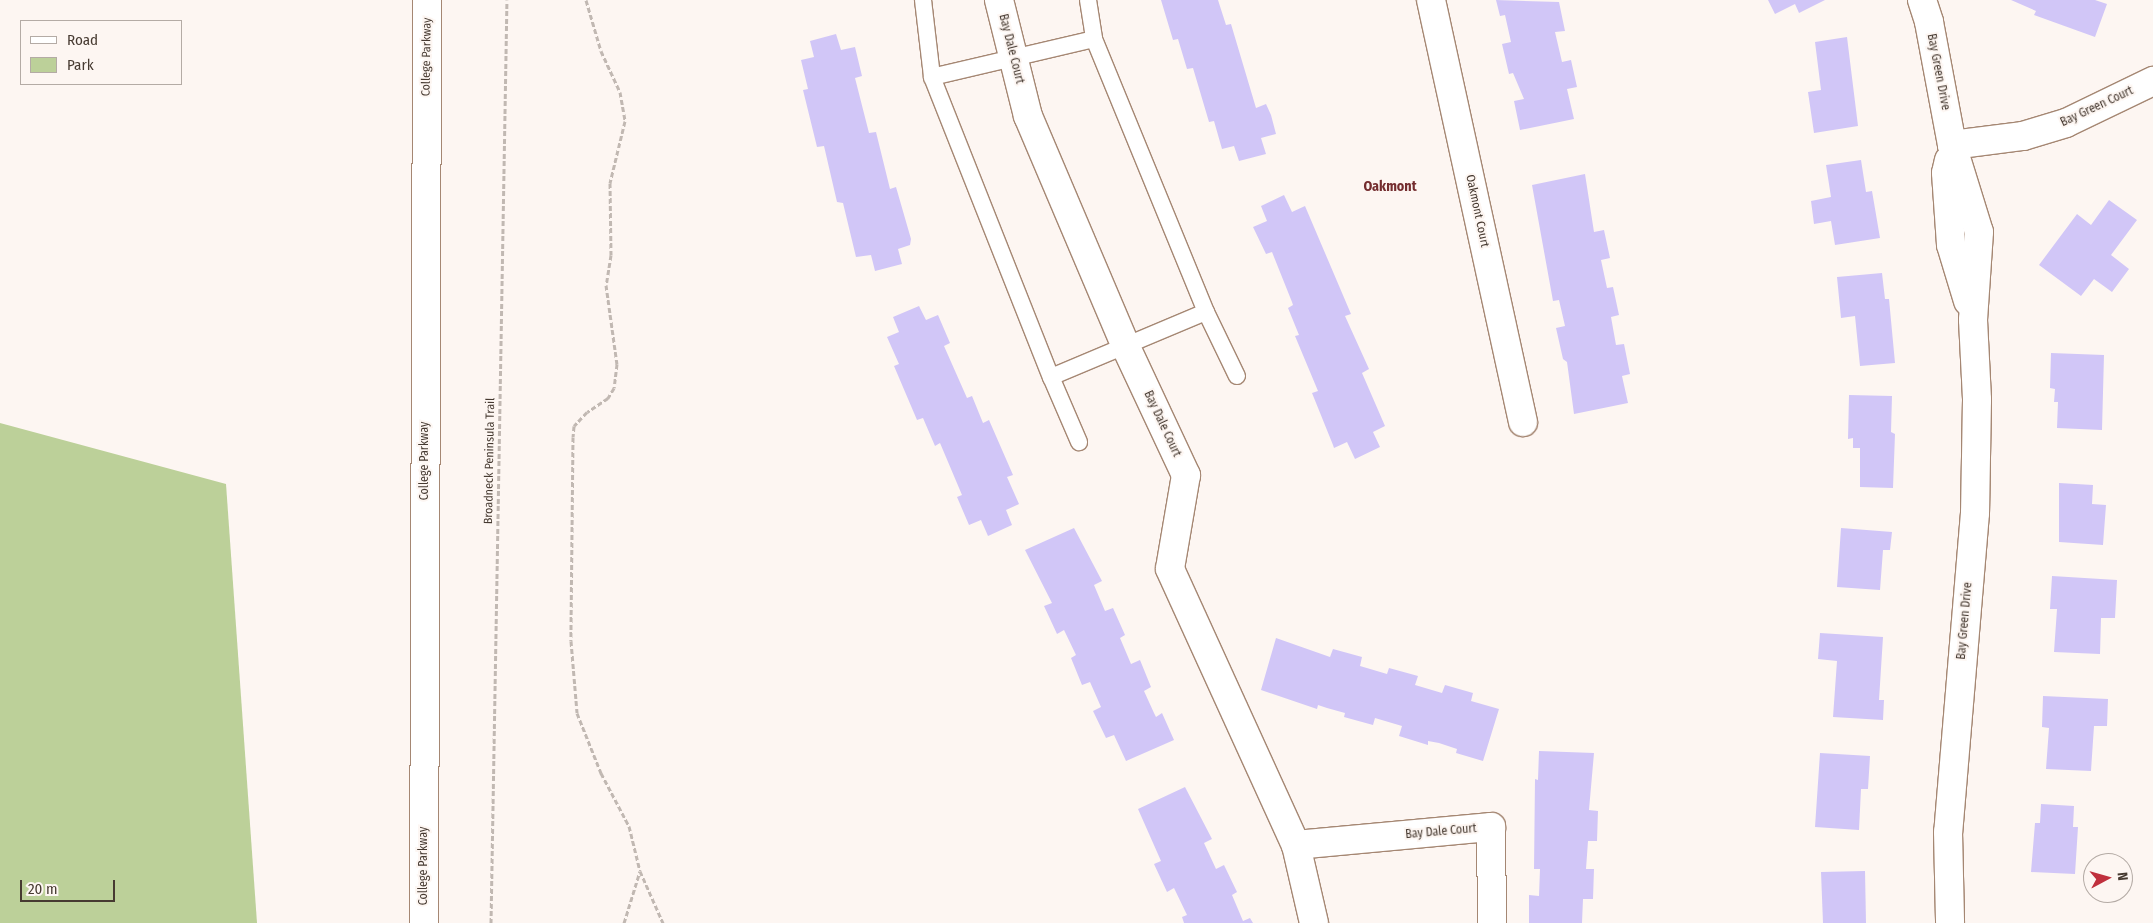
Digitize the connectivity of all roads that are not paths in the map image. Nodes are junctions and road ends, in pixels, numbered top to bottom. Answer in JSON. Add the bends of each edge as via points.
{"nodes":[{"id":1,"x":427,"y":0,"type":"edge"},
{"id":2,"x":924,"y":0,"type":"edge"},
{"id":3,"x":999,"y":0,"type":"edge"},
{"id":4,"x":1088,"y":0,"type":"edge"},
{"id":5,"x":1431,"y":0,"type":"edge"},
{"id":6,"x":1922,"y":0,"type":"edge"},
{"id":7,"x":1094,"y":39,"type":"junction"},
{"id":8,"x":1011,"y":58,"type":"junction"},
{"id":9,"x":932,"y":78,"type":"junction"},
{"id":10,"x":2153,"y":81,"type":"edge"},
{"id":11,"x":1952,"y":145,"type":"junction"},
{"id":12,"x":1206,"y":312,"type":"junction"},
{"id":13,"x":1125,"y":345,"type":"junction"},
{"id":14,"x":1237,"y":376,"type":"dead end"},
{"id":15,"x":1051,"y":377,"type":"junction"},
{"id":16,"x":1523,"y":422,"type":"dead end"},
{"id":17,"x":1079,"y":442,"type":"dead end"},
{"id":18,"x":1296,"y":845,"type":"junction"},
{"id":19,"x":424,"y":923,"type":"edge"},
{"id":20,"x":1314,"y":923,"type":"edge"},
{"id":21,"x":1492,"y":923,"type":"edge"},
{"id":22,"x":1950,"y":923,"type":"edge"}],
"edges":[{"from":1,"to":19,"type":"street","name":"College Parkway"},
{"from":2,"to":9,"type":"lane"},
{"from":3,"to":8,"type":"street","name":"Bay Dale Court"},
{"from":4,"to":7,"type":"lane"},
{"from":5,"to":16,"type":"street","name":"Oakmont Court"},
{"from":6,"to":11,"type":"street","name":"Bay Green Drive"},
{"from":7,"to":8,"type":"lane"},
{"from":7,"to":12,"type":"lane"},
{"from":8,"to":9,"type":"lane"},
{"from":8,"to":13,"type":"street","name":"Bay Dale Court","via":[[1028,116]]},
{"from":9,"to":15,"type":"lane"},
{"from":10,"to":11,"type":"street","name":"Bay Green Court","via":[[2066,123],[2023,136]]},
{"from":11,"to":22,"type":"street","name":"Bay Green Drive","via":[[1946,173],[1951,245],[1973,320],[1977,400],[1975,513],[1948,832]]},
{"from":12,"to":13,"type":"lane"},
{"from":12,"to":14,"type":"lane"},
{"from":13,"to":15,"type":"lane"},
{"from":13,"to":18,"type":"street","name":"Bay Dale Court","via":[[1186,475],[1170,569]]},
{"from":15,"to":17,"type":"lane"},
{"from":18,"to":20,"type":"street","name":"Bay Dale Court"},
{"from":18,"to":21,"type":"street","name":"Bay Dale Court","via":[[1491,827]]}]}
